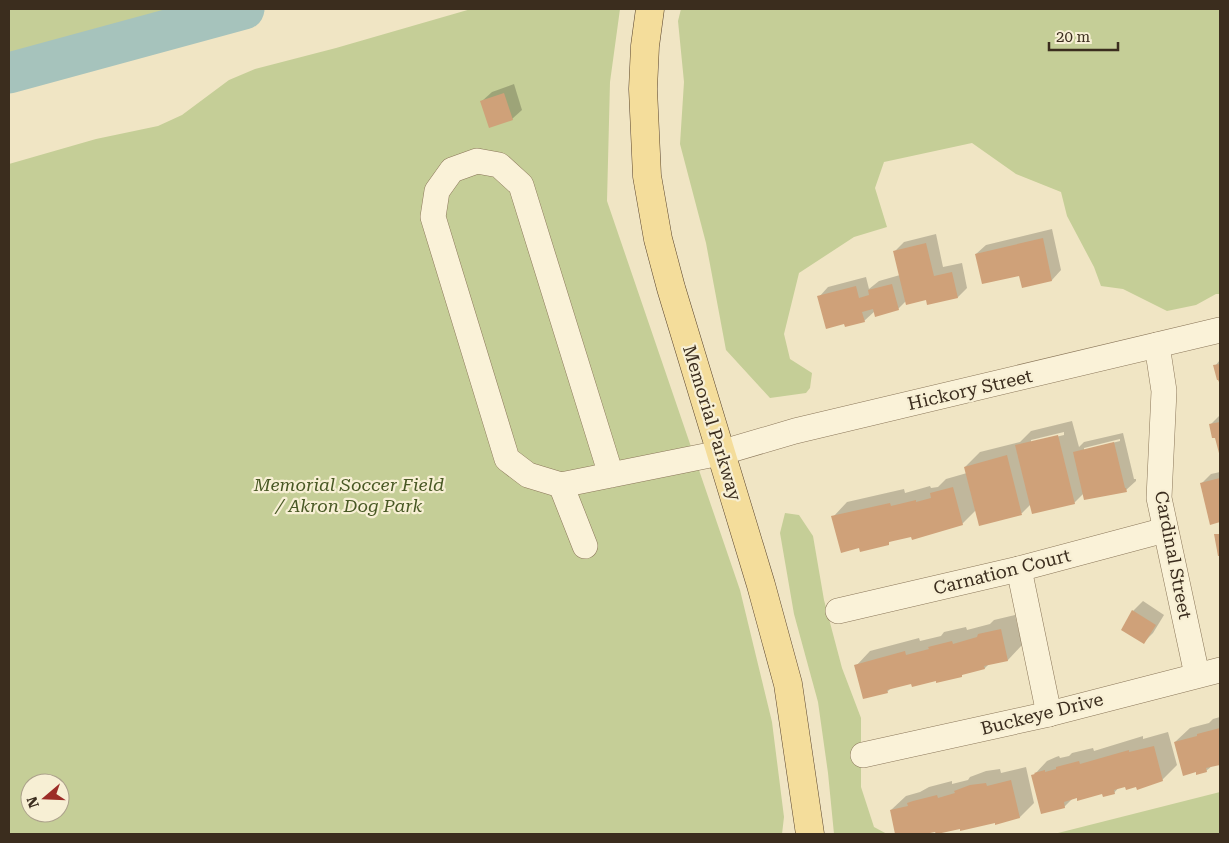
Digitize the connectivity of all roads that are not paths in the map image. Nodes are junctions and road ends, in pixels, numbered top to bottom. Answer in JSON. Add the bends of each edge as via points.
{"nodes":[{"id":1,"x":650,"y":9,"type":"edge"},
{"id":2,"x":1220,"y":330,"type":"edge"},
{"id":3,"x":1157,"y":345,"type":"junction"},
{"id":4,"x":720,"y":453,"type":"junction"},
{"id":5,"x":611,"y":475,"type":"junction"},
{"id":6,"x":561,"y":485,"type":"junction"},
{"id":7,"x":1166,"y":530,"type":"junction"},
{"id":8,"x":586,"y":546,"type":"dead end"},
{"id":9,"x":1019,"y":569,"type":"junction"},
{"id":10,"x":838,"y":611,"type":"dead end"},
{"id":11,"x":1209,"y":673,"type":"edge"},
{"id":12,"x":1049,"y":714,"type":"junction"},
{"id":13,"x":864,"y":755,"type":"dead end"},
{"id":14,"x":810,"y":834,"type":"edge"}],
"edges":[{"from":1,"to":4,"type":"main road","name":"Memorial Parkway","via":[[643,89],[647,176],[658,239]]},
{"from":2,"to":3,"type":"street","name":"Hickory Street"},
{"from":3,"to":4,"type":"street","name":"Hickory Street","via":[[795,430]]},
{"from":3,"to":7,"type":"street","name":"Cardinal Street","via":[[1164,391],[1158,498]]},
{"from":4,"to":5,"type":"street","name":"Hickory Street"},
{"from":4,"to":14,"type":"main road","name":"Memorial Parkway","via":[[788,684]]},
{"from":5,"to":6,"type":"street","name":"Hickory Street"},
{"from":5,"to":6,"type":"street","via":[[521,185],[499,165],[477,161],[452,170],[437,191],[433,217],[507,460],[528,475]]},
{"from":6,"to":8,"type":"street"},
{"from":7,"to":9,"type":"street","name":"Carnation Court"},
{"from":7,"to":11,"type":"street","name":"Cardinal Street"},
{"from":9,"to":10,"type":"street","name":"Carnation Court"},
{"from":9,"to":12,"type":"street"},
{"from":11,"to":12,"type":"street","name":"Buckeye Drive"},
{"from":12,"to":13,"type":"street","name":"Buckeye Drive"}]}
